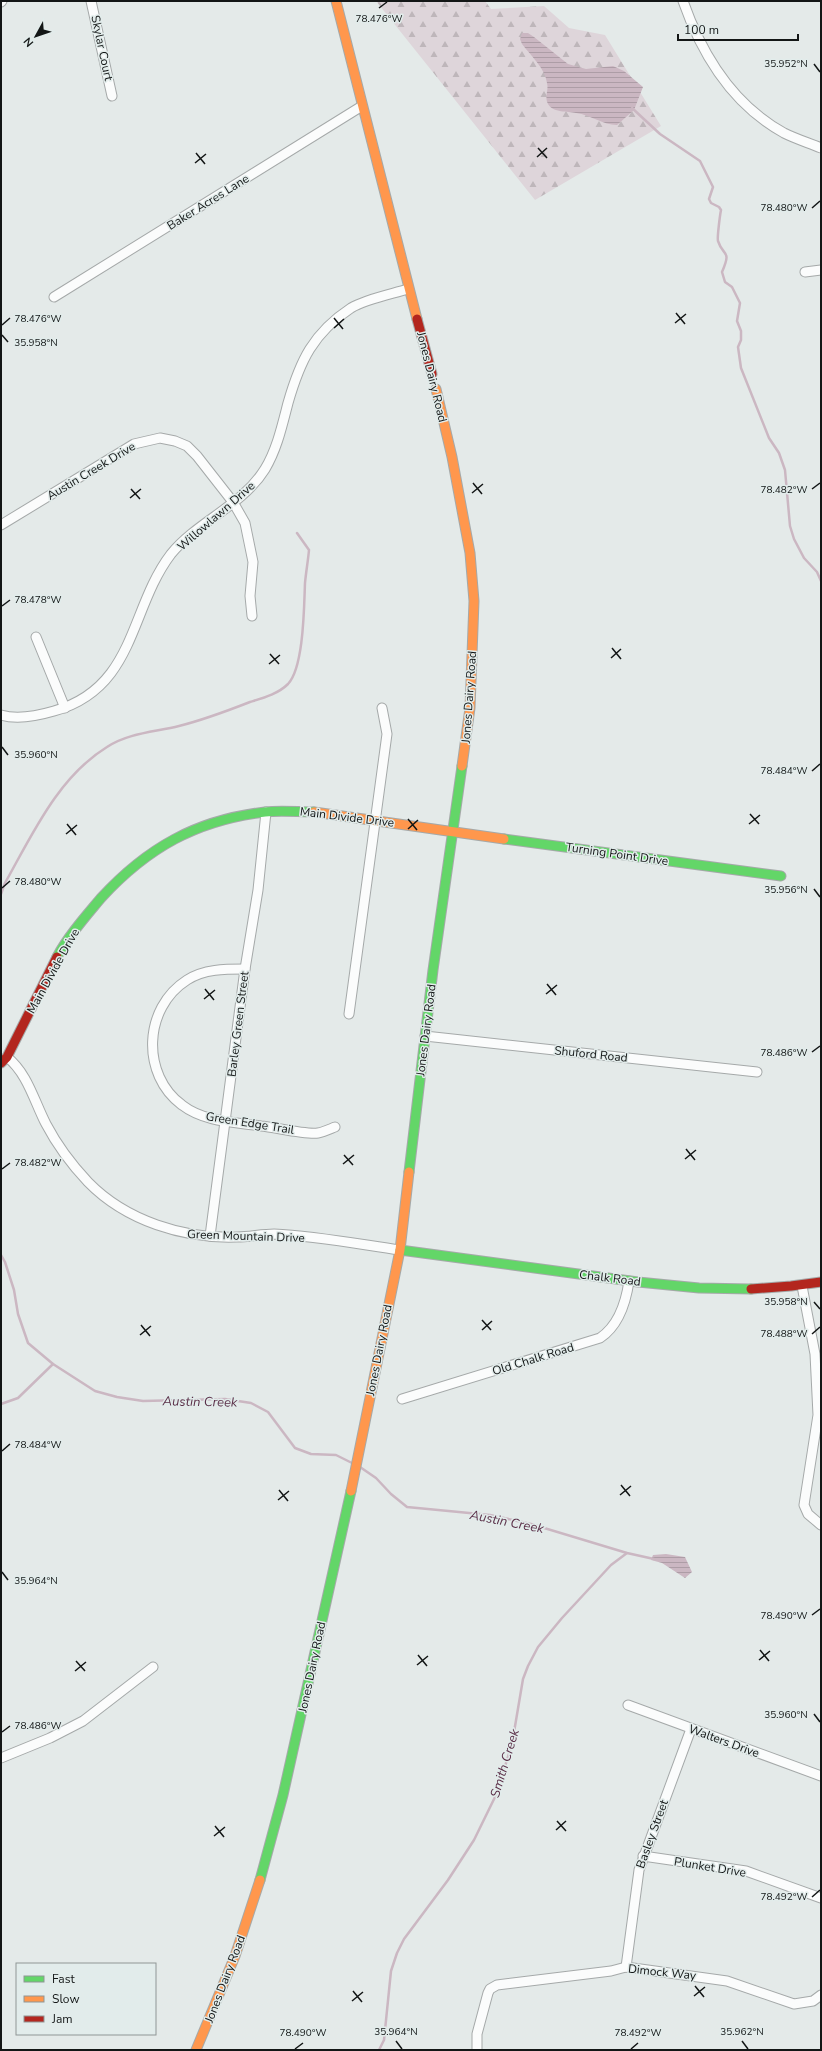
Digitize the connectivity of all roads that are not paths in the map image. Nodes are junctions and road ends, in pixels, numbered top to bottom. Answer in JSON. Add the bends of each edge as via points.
{"nodes":[{"id":1,"x":91,"y":1,"type":"edge"},
{"id":2,"x":336,"y":1,"type":"edge"},
{"id":3,"x":683,"y":1,"type":"edge"},
{"id":4,"x":112,"y":96,"type":"dead end"},
{"id":5,"x":362,"y":106,"type":"junction"},
{"id":6,"x":821,"y":148,"type":"edge"},
{"id":7,"x":821,"y":270,"type":"edge"},
{"id":8,"x":805,"y":272,"type":"dead end"},
{"id":9,"x":408,"y":289,"type":"junction"},
{"id":10,"x":54,"y":297,"type":"dead end"},
{"id":11,"x":233,"y":502,"type":"junction"},
{"id":12,"x":1,"y":525,"type":"edge"},
{"id":13,"x":252,"y":616,"type":"dead end"},
{"id":14,"x":36,"y":638,"type":"dead end"},
{"id":15,"x":65,"y":708,"type":"junction"},
{"id":16,"x":382,"y":708,"type":"dead end"},
{"id":17,"x":1,"y":715,"type":"edge"},
{"id":18,"x":266,"y":812,"type":"junction"},
{"id":19,"x":376,"y":820,"type":"junction"},
{"id":20,"x":452,"y":832,"type":"junction"},
{"id":21,"x":781,"y":876,"type":"dead end"},
{"id":22,"x":245,"y":970,"type":"junction"},
{"id":23,"x":350,"y":1014,"type":"dead end"},
{"id":24,"x":425,"y":1036,"type":"junction"},
{"id":25,"x":4,"y":1060,"type":"edge"},
{"id":26,"x":757,"y":1072,"type":"dead end"},
{"id":27,"x":226,"y":1121,"type":"junction"},
{"id":28,"x":335,"y":1127,"type":"dead end"},
{"id":29,"x":210,"y":1236,"type":"junction"},
{"id":30,"x":400,"y":1250,"type":"junction"},
{"id":31,"x":628,"y":1281,"type":"junction"},
{"id":32,"x":821,"y":1282,"type":"edge"},
{"id":33,"x":802,"y":1286,"type":"junction"},
{"id":34,"x":818,"y":1353,"type":"edge"},
{"id":35,"x":402,"y":1399,"type":"dead end"},
{"id":36,"x":821,"y":1525,"type":"edge"},
{"id":37,"x":153,"y":1667,"type":"dead end"},
{"id":38,"x":628,"y":1705,"type":"dead end"},
{"id":39,"x":691,"y":1729,"type":"junction"},
{"id":40,"x":1,"y":1758,"type":"edge"},
{"id":41,"x":821,"y":1776,"type":"edge"},
{"id":42,"x":643,"y":1856,"type":"junction"},
{"id":43,"x":821,"y":1898,"type":"edge"},
{"id":44,"x":626,"y":1967,"type":"junction"},
{"id":45,"x":821,"y":1996,"type":"edge"},
{"id":46,"x":196,"y":2050,"type":"edge"},
{"id":47,"x":477,"y":2050,"type":"edge"}],
"edges":[{"from":1,"to":4,"type":"street","name":"Skylar Court"},
{"from":2,"to":5,"type":"street","name":"Jones Dairy Road"},
{"from":3,"to":6,"type":"street","via":[[712,63],[730,89],[752,112],[785,134]]},
{"from":5,"to":9,"type":"street","name":"Jones Dairy Road"},
{"from":5,"to":10,"type":"street","name":"Baker Acres Lane"},
{"from":7,"to":8,"type":"street"},
{"from":9,"to":11,"type":"street","name":"Willowlawn Drive","via":[[352,308],[328,327],[308,350],[297,371],[277,444],[255,483]]},
{"from":9,"to":20,"type":"street","name":"Jones Dairy Road","via":[[452,457],[469,546],[474,601],[470,708]]},
{"from":11,"to":12,"type":"street","name":"Austin Creek Drive","via":[[187,446],[160,438],[134,444]]},
{"from":11,"to":13,"type":"street","name":"Austin Creek Drive","via":[[245,523],[251,546]]},
{"from":11,"to":15,"type":"street","name":"Willowlawn Drive","via":[[205,523],[172,554],[154,583],[127,649],[118,664],[95,689]]},
{"from":14,"to":15,"type":"street"},
{"from":15,"to":17,"type":"street","name":"Willowlawn Drive","via":[[30,717]]},
{"from":16,"to":19,"type":"street","via":[[387,734]]},
{"from":18,"to":19,"type":"street","name":"Main Divide Drive","via":[[319,812]]},
{"from":18,"to":22,"type":"street","name":"Barley Green Street","via":[[258,890]]},
{"from":18,"to":25,"type":"street","name":"Main Divide Drive","via":[[225,819],[188,832],[146,856],[121,877],[74,930],[61,950]]},
{"from":19,"to":20,"type":"street","name":"Main Divide Drive"},
{"from":19,"to":23,"type":"street"},
{"from":20,"to":21,"type":"street","name":"Turning Point Drive"},
{"from":20,"to":24,"type":"street","name":"Jones Dairy Road"},
{"from":22,"to":27,"type":"street","name":"Barley Green Street"},
{"from":22,"to":27,"type":"street","name":"Green Edge Trail","via":[[217,970],[202,973],[186,981],[165,1001],[152,1033],[156,1070],[160,1081],[170,1094],[196,1114]]},
{"from":24,"to":26,"type":"street","name":"Shuford Road"},
{"from":24,"to":30,"type":"street","name":"Jones Dairy Road"},
{"from":25,"to":29,"type":"street","name":"Green Mountain Drive","via":[[16,1064],[27,1080],[60,1149],[89,1183],[118,1205],[153,1224],[180,1233]]},
{"from":27,"to":28,"type":"street","name":"Green Edge Trail","via":[[318,1133]]},
{"from":27,"to":29,"type":"street","name":"Barley Green Street"},
{"from":29,"to":30,"type":"street","name":"Green Mountain Drive","via":[[273,1234]]},
{"from":30,"to":31,"type":"street","name":"Chalk Road"},
{"from":30,"to":46,"type":"street","name":"Jones Dairy Road","via":[[356,1470],[268,1853],[236,1956]]},
{"from":31,"to":33,"type":"street","name":"Chalk Road","via":[[732,1291]]},
{"from":31,"to":35,"type":"street","name":"Old Chalk Road","via":[[628,1290],[617,1319],[610,1332],[600,1338]]},
{"from":32,"to":33,"type":"street","name":"Chalk Road"},
{"from":33,"to":34,"type":"street"},
{"from":34,"to":36,"type":"street","via":[[818,1415],[804,1504],[808,1514]]},
{"from":37,"to":40,"type":"street","via":[[84,1721]]},
{"from":38,"to":39,"type":"street","name":"Walters Drive"},
{"from":39,"to":41,"type":"street","name":"Walters Drive"},
{"from":39,"to":42,"type":"street","name":"Basley Street"},
{"from":42,"to":43,"type":"street","name":"Plunket Drive","via":[[746,1871]]},
{"from":42,"to":44,"type":"street","name":"Basley Street","via":[[638,1870]]},
{"from":44,"to":45,"type":"street","name":"Dimock Way","via":[[712,1977],[794,2004],[813,2001]]},
{"from":44,"to":47,"type":"street","name":"Dimock Way","via":[[493,1987],[488,1993],[480,2022]]}]}
